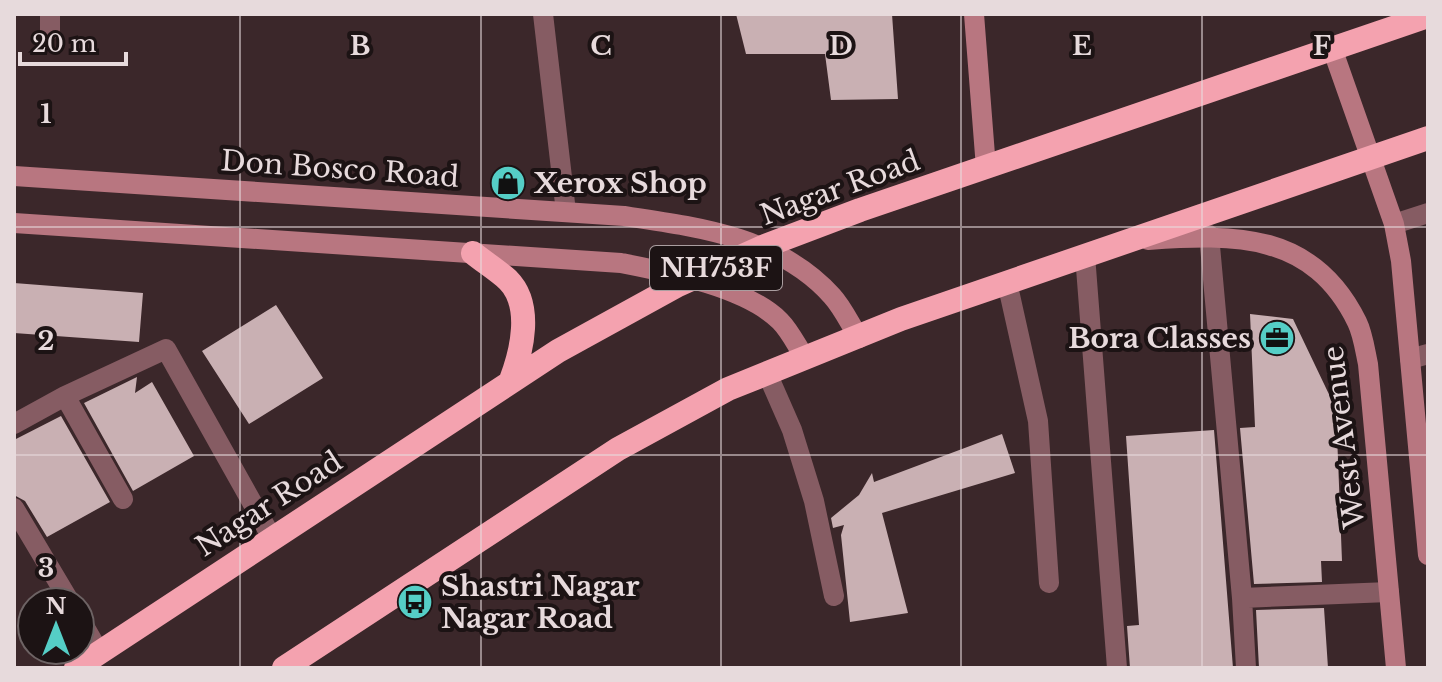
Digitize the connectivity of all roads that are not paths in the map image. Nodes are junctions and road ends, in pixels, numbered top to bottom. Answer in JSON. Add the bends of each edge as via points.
{"nodes":[{"id":1,"x":543,"y":14,"type":"edge"},
{"id":2,"x":974,"y":14,"type":"edge"},
{"id":3,"x":1428,"y":16,"type":"edge"},
{"id":4,"x":1332,"y":48,"type":"junction"},
{"id":5,"x":1428,"y":138,"type":"edge"},
{"id":6,"x":1371,"y":157,"type":"junction"},
{"id":7,"x":986,"y":168,"type":"junction"},
{"id":8,"x":14,"y":176,"type":"edge"},
{"id":9,"x":566,"y":212,"type":"junction"},
{"id":10,"x":1428,"y":213,"type":"edge"},
{"id":11,"x":14,"y":223,"type":"edge"},
{"id":12,"x":1394,"y":224,"type":"junction"},
{"id":13,"x":1209,"y":235,"type":"junction"},
{"id":14,"x":1125,"y":241,"type":"junction"},
{"id":15,"x":765,"y":246,"type":"junction"},
{"id":16,"x":473,"y":253,"type":"junction"},
{"id":17,"x":1085,"y":255,"type":"junction"},
{"id":18,"x":695,"y":278,"type":"junction"},
{"id":19,"x":1007,"y":282,"type":"junction"},
{"id":20,"x":859,"y":338,"type":"junction"},
{"id":21,"x":1419,"y":357,"type":"edge"},
{"id":22,"x":805,"y":358,"type":"junction"},
{"id":23,"x":767,"y":373,"type":"junction"},
{"id":24,"x":511,"y":380,"type":"junction"},
{"id":25,"x":65,"y":396,"type":"junction"},
{"id":26,"x":14,"y":424,"type":"edge"},
{"id":27,"x":123,"y":499,"type":"dead end"},
{"id":28,"x":14,"y":508,"type":"edge"},
{"id":29,"x":272,"y":538,"type":"junction"},
{"id":30,"x":1428,"y":555,"type":"edge"},
{"id":31,"x":1049,"y":583,"type":"dead end"},
{"id":32,"x":60,"y":586,"type":"edge"},
{"id":33,"x":1389,"y":592,"type":"junction"},
{"id":34,"x":834,"y":596,"type":"dead end"},
{"id":35,"x":1242,"y":598,"type":"junction"},
{"id":36,"x":96,"y":647,"type":"edge"},
{"id":37,"x":99,"y":652,"type":"junction"},
{"id":38,"x":76,"y":668,"type":"edge"},
{"id":39,"x":284,"y":668,"type":"edge"},
{"id":40,"x":1117,"y":668,"type":"edge"},
{"id":41,"x":1246,"y":668,"type":"edge"},
{"id":42,"x":1396,"y":668,"type":"edge"}],
"edges":[{"from":1,"to":9,"type":"street"},
{"from":2,"to":7,"type":"main road"},
{"from":3,"to":4,"type":"highway","name":"Nagar Road","number":"NH753F"},
{"from":4,"to":6,"type":"main road"},
{"from":4,"to":7,"type":"highway","name":"Nagar Road","number":"NH753F"},
{"from":5,"to":6,"type":"highway"},
{"from":6,"to":12,"type":"main road"},
{"from":6,"to":14,"type":"highway"},
{"from":7,"to":15,"type":"highway","name":"Nagar Road","number":"NH753F"},
{"from":8,"to":9,"type":"main road","name":"Don Bosco Road"},
{"from":9,"to":15,"type":"main road","name":"Don Bosco Road","via":[[688,225]]},
{"from":10,"to":12,"type":"street"},
{"from":11,"to":16,"type":"main road"},
{"from":12,"to":21,"type":"main road"},
{"from":13,"to":14,"type":"main road","name":"West Avenue"},
{"from":13,"to":33,"type":"main road","name":"West Avenue","via":[[1264,242],[1303,258],[1334,284],[1358,324],[1368,364]]},
{"from":13,"to":35,"type":"street"},
{"from":14,"to":17,"type":"highway"},
{"from":15,"to":18,"type":"highway","name":"Nagar Road","number":"NH753F"},
{"from":15,"to":20,"type":"main road","name":"Don Bosco Road","via":[[823,287]]},
{"from":16,"to":18,"type":"main road","via":[[621,263]]},
{"from":16,"to":24,"type":"highway","via":[[510,282],[522,310],[522,349]]},
{"from":17,"to":19,"type":"highway"},
{"from":17,"to":40,"type":"street"},
{"from":18,"to":22,"type":"main road","via":[[780,321]]},
{"from":18,"to":24,"type":"highway","name":"Nagar Road","number":"NH753F"},
{"from":19,"to":20,"type":"highway"},
{"from":19,"to":31,"type":"street","via":[[1038,421]]},
{"from":20,"to":22,"type":"highway"},
{"from":21,"to":30,"type":"main road"},
{"from":22,"to":23,"type":"highway"},
{"from":23,"to":34,"type":"street","via":[[814,501]]},
{"from":23,"to":39,"type":"highway","via":[[618,449]]},
{"from":24,"to":29,"type":"highway","name":"Nagar Road","number":"NH753F"},
{"from":25,"to":26,"type":"street"},
{"from":25,"to":27,"type":"street"},
{"from":25,"to":29,"type":"street","via":[[166,349]]},
{"from":28,"to":32,"type":"street"},
{"from":29,"to":37,"type":"highway","name":"Nagar Road","number":"NH753F"},
{"from":33,"to":35,"type":"street"},
{"from":33,"to":42,"type":"main road","name":"West Avenue"},
{"from":35,"to":41,"type":"street"},
{"from":36,"to":37,"type":"street"},
{"from":37,"to":38,"type":"highway","name":"Nagar Road","number":"NH753F"}]}
